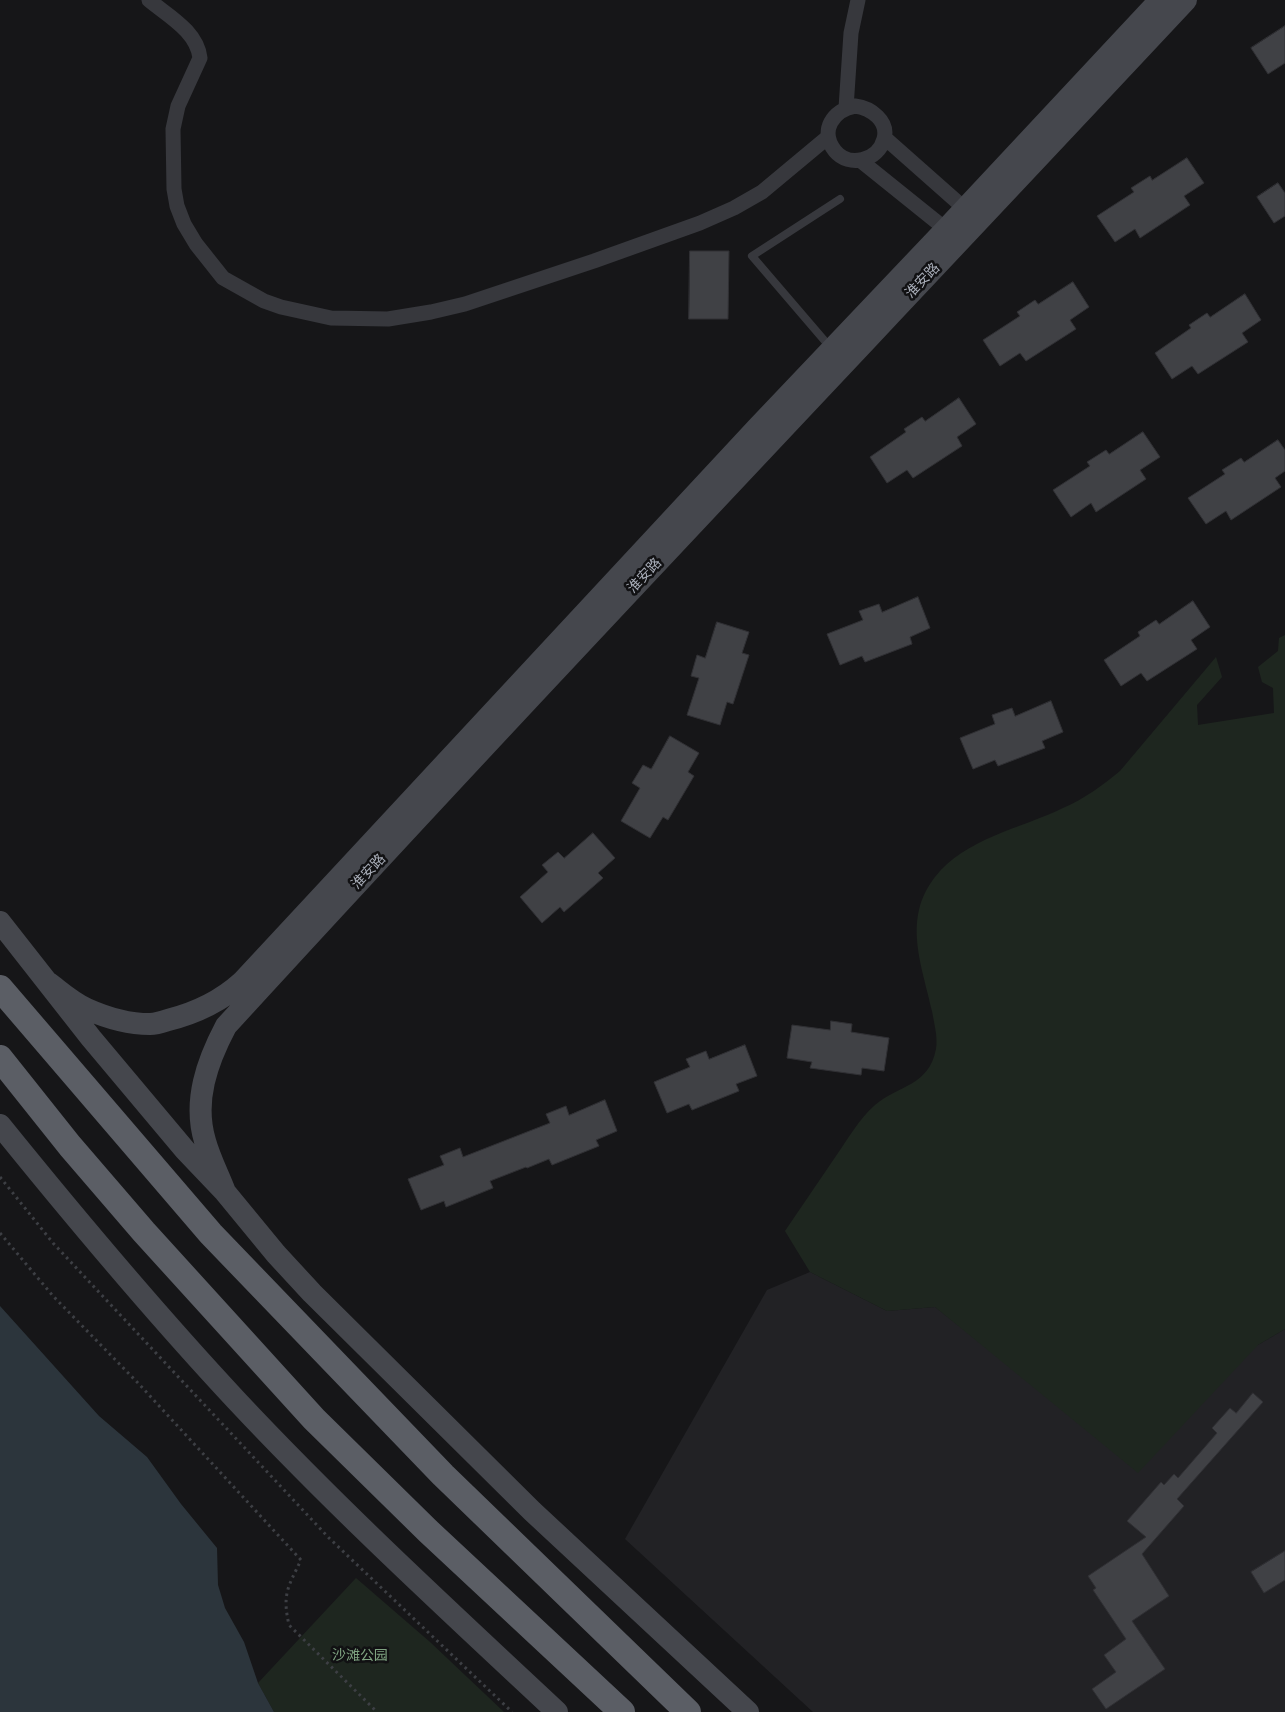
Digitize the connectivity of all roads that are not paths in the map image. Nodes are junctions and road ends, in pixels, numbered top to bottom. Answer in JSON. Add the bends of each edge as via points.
{"nodes":[{"id":1,"x":149,"y":0,"type":"edge"},
{"id":2,"x":858,"y":0,"type":"edge"},
{"id":3,"x":1160,"y":0,"type":"edge"},
{"id":4,"x":1186,"y":0,"type":"edge"},
{"id":5,"x":846,"y":108,"type":"junction"},
{"id":6,"x":828,"y":137,"type":"junction"},
{"id":7,"x":884,"y":138,"type":"junction"},
{"id":8,"x":861,"y":161,"type":"junction"},
{"id":9,"x":840,"y":199,"type":"dead end"},
{"id":10,"x":972,"y":214,"type":"junction"},
{"id":11,"x":954,"y":235,"type":"junction"},
{"id":12,"x":832,"y":349,"type":"junction"},
{"id":13,"x":0,"y":922,"type":"edge"},
{"id":14,"x":48,"y":983,"type":"junction"},
{"id":15,"x":0,"y":988,"type":"edge"},
{"id":16,"x":0,"y":1058,"type":"edge"},
{"id":17,"x":0,"y":1125,"type":"edge"},
{"id":18,"x":225,"y":1192,"type":"junction"},
{"id":19,"x":557,"y":1712,"type":"edge"},
{"id":20,"x":622,"y":1712,"type":"edge"},
{"id":21,"x":688,"y":1712,"type":"edge"},
{"id":22,"x":748,"y":1712,"type":"edge"}],
"edges":[{"from":1,"to":6,"type":"street","via":[[190,34],[199,50],[200,58],[178,106],[173,129],[174,189],[184,224],[223,278],[264,301],[304,313],[363,319],[412,316],[465,304],[524,285],[721,214],[762,192]]},
{"from":2,"to":5,"type":"street"},
{"from":3,"to":10,"type":"main road","name":"淮安路"},
{"from":4,"to":10,"type":"main road","name":"淮安路"},
{"from":5,"to":6,"type":"street","via":[[832,119]]},
{"from":5,"to":7,"type":"street","via":[[864,107],[872,111],[883,126]]},
{"from":6,"to":8,"type":"street","via":[[836,153],[852,161]]},
{"from":7,"to":8,"type":"street","via":[[877,152]]},
{"from":7,"to":10,"type":"street"},
{"from":8,"to":11,"type":"street"},
{"from":9,"to":12,"type":"lane","via":[[752,256]]},
{"from":10,"to":11,"type":"main road","name":"淮安路"},
{"from":11,"to":12,"type":"main road","name":"淮安路"},
{"from":11,"to":18,"type":"main road","name":"淮安路","via":[[764,448],[226,1026],[209,1061],[200,1104],[206,1142]]},
{"from":12,"to":14,"type":"main road","name":"淮安路","via":[[227,996],[184,1016],[151,1024],[105,1016],[85,1008]]},
{"from":13,"to":14,"type":"main road"},
{"from":14,"to":18,"type":"main road","via":[[185,1150]]},
{"from":15,"to":21,"type":"highway","via":[[211,1234],[443,1475]]},
{"from":16,"to":20,"type":"highway","via":[[144,1232],[314,1419],[428,1531]]},
{"from":17,"to":19,"type":"main road","via":[[171,1330],[237,1401],[433,1597]]},
{"from":18,"to":22,"type":"main road","via":[[318,1300],[532,1511]]}]}
